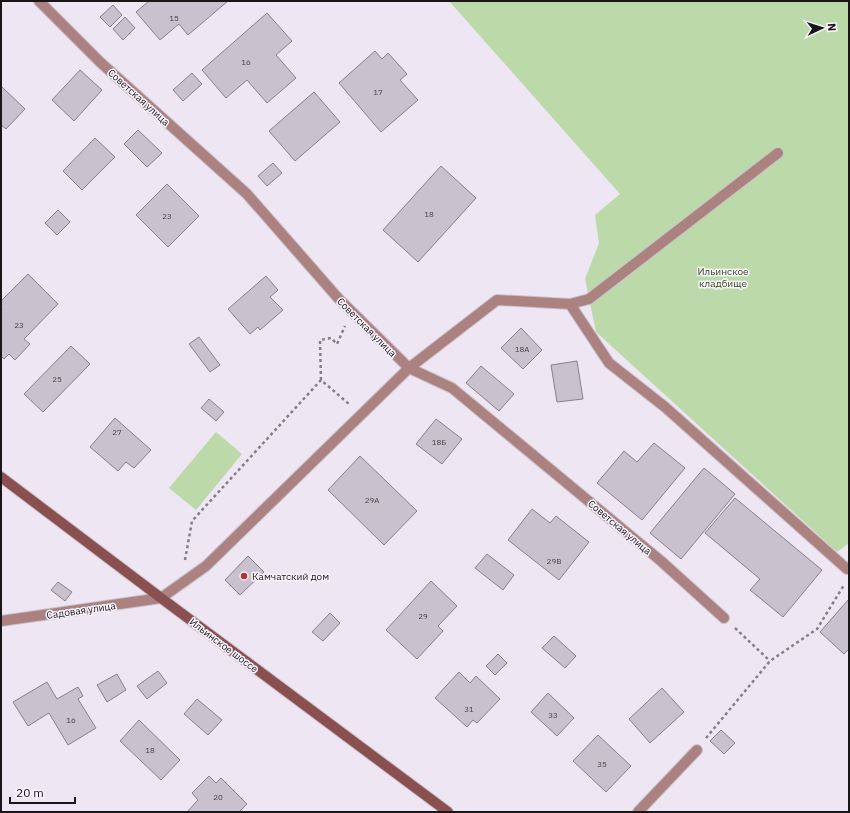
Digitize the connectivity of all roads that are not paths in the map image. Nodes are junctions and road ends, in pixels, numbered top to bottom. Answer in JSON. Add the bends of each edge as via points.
{"nodes":[{"id":1,"x":39,"y":1,"type":"edge"},
{"id":2,"x":778,"y":153,"type":"dead end"},
{"id":3,"x":570,"y":304,"type":"junction"},
{"id":4,"x":409,"y":368,"type":"junction"},
{"id":5,"x":1,"y":477,"type":"edge"},
{"id":6,"x":848,"y":569,"type":"road end"},
{"id":7,"x":161,"y":598,"type":"junction"},
{"id":8,"x":724,"y":618,"type":"road end"},
{"id":9,"x":1,"y":621,"type":"edge"},
{"id":10,"x":697,"y":750,"type":"road end"},
{"id":11,"x":448,"y":812,"type":"edge"},
{"id":12,"x":638,"y":812,"type":"edge"}],
"edges":[{"from":1,"to":4,"type":"street","name":"Советская улица","via":[[100,62],[247,194],[338,298]]},
{"from":2,"to":3,"type":"street","via":[[589,299]]},
{"from":3,"to":4,"type":"street","via":[[497,300]]},
{"from":3,"to":6,"type":"street","via":[[609,363],[665,407]]},
{"from":4,"to":7,"type":"street","via":[[206,566]]},
{"from":4,"to":8,"type":"street","name":"Советская улица","via":[[452,388],[661,562]]},
{"from":5,"to":7,"type":"main road","name":"Ильинское шоссе"},
{"from":7,"to":9,"type":"street","name":"Садовая улица"},
{"from":7,"to":11,"type":"main road","name":"Ильинское шоссе"},
{"from":10,"to":12,"type":"street"}]}
